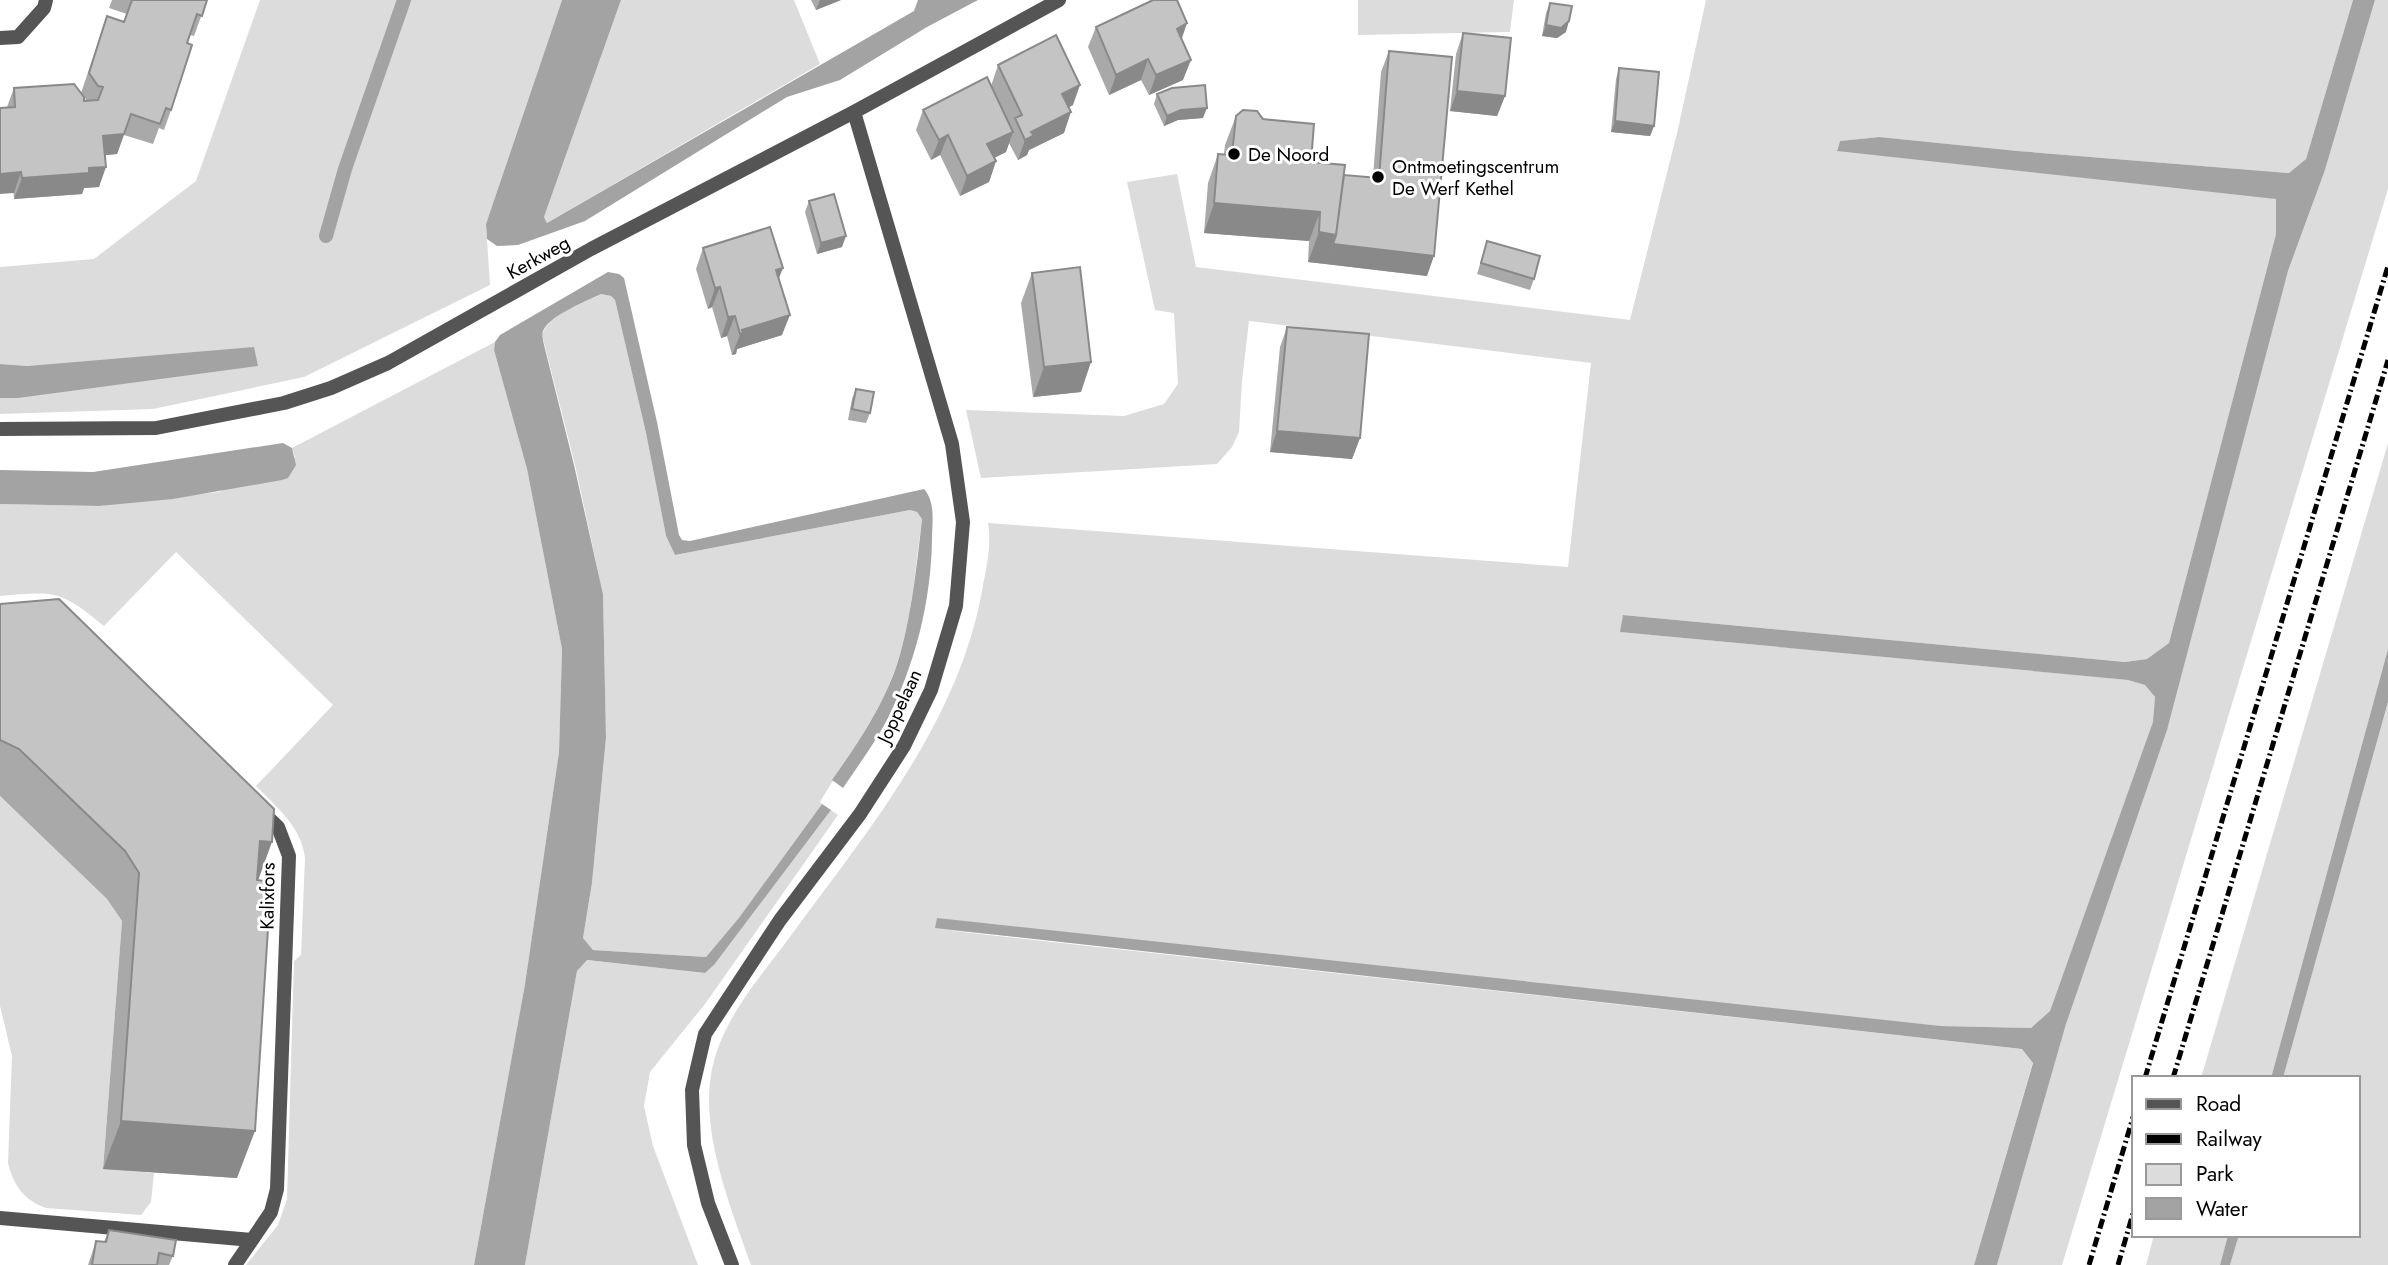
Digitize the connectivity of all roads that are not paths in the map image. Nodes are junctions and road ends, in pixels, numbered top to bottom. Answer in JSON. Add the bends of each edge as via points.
{"nodes":[{"id":1,"x":46,"y":0,"type":"edge"},
{"id":2,"x":1059,"y":0,"type":"edge"},
{"id":3,"x":0,"y":38,"type":"edge"},
{"id":4,"x":854,"y":112,"type":"junction"},
{"id":5,"x":0,"y":429,"type":"edge"},
{"id":6,"x":251,"y":801,"type":"edge"},
{"id":7,"x":0,"y":1218,"type":"edge"},
{"id":8,"x":252,"y":1240,"type":"junction"},
{"id":9,"x":235,"y":1265,"type":"edge"},
{"id":10,"x":732,"y":1265,"type":"edge"}],
"edges":[{"from":1,"to":3,"type":"street","via":[[18,37]]},
{"from":2,"to":4,"type":"street","name":"Kerkweg"},
{"from":4,"to":5,"type":"street","name":"Kerkweg","via":[[590,249],[388,363],[331,388],[284,403],[156,428]]},
{"from":4,"to":10,"type":"street","name":"Joppelaan","via":[[952,444],[963,522],[956,606],[931,690],[904,746],[705,1034],[692,1090],[694,1145],[708,1203]]},
{"from":6,"to":8,"type":"street","name":"Kalixfors","via":[[278,827],[289,856],[276,1200]]},
{"from":7,"to":8,"type":"street"},
{"from":8,"to":9,"type":"street","name":"Kalixfors"}]}
